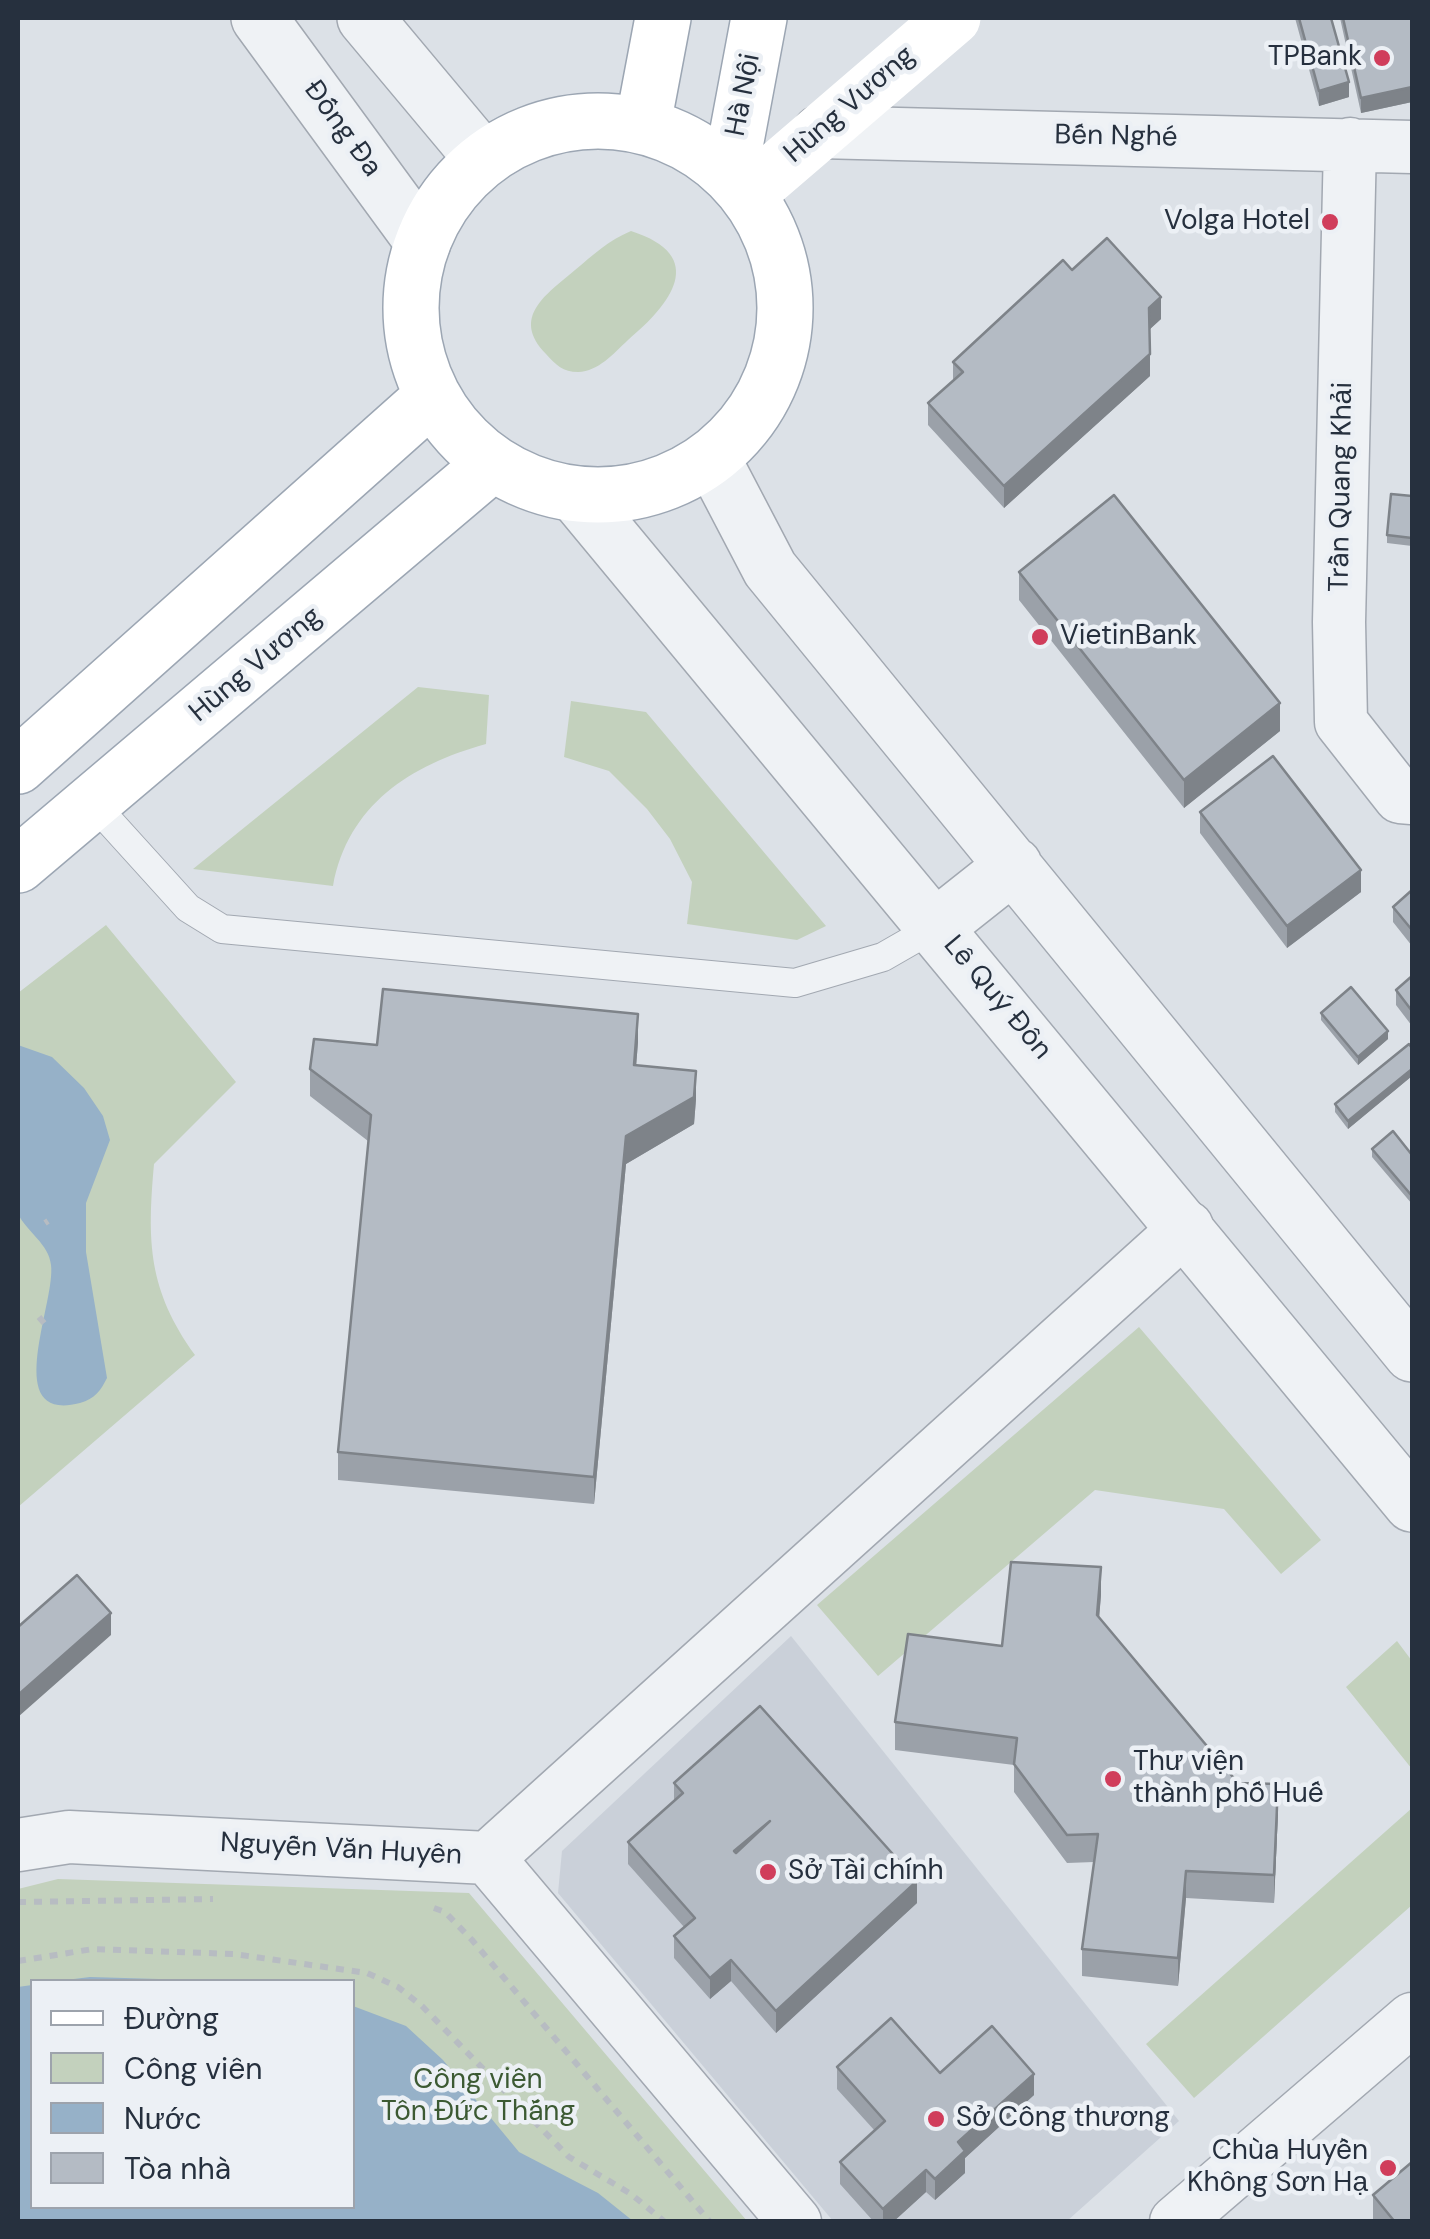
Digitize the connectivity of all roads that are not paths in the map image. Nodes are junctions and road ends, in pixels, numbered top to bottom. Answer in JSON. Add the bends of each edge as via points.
{"nodes":[{"id":1,"x":260,"y":18,"type":"edge"},
{"id":2,"x":365,"y":18,"type":"edge"},
{"id":3,"x":662,"y":18,"type":"edge"},
{"id":4,"x":759,"y":18,"type":"edge"},
{"id":5,"x":953,"y":18,"type":"edge"},
{"id":6,"x":643,"y":124,"type":"junction"},
{"id":7,"x":819,"y":132,"type":"junction"},
{"id":8,"x":1350,"y":144,"type":"junction"},
{"id":9,"x":1412,"y":147,"type":"edge"},
{"id":10,"x":483,"y":159,"type":"junction"},
{"id":11,"x":739,"y":183,"type":"junction"},
{"id":12,"x":423,"y":242,"type":"junction"},
{"id":13,"x":433,"y":396,"type":"junction"},
{"id":14,"x":712,"y":458,"type":"junction"},
{"id":15,"x":493,"y":463,"type":"junction"},
{"id":16,"x":576,"y":495,"type":"junction"},
{"id":17,"x":18,"y":766,"type":"edge"},
{"id":18,"x":1412,"y":798,"type":"edge"},
{"id":19,"x":92,"y":802,"type":"junction"},
{"id":20,"x":18,"y":865,"type":"edge"},
{"id":21,"x":1014,"y":865,"type":"junction"},
{"id":22,"x":937,"y":926,"type":"junction"},
{"id":23,"x":1186,"y":1227,"type":"junction"},
{"id":24,"x":1412,"y":1354,"type":"edge"},
{"id":25,"x":1412,"y":1504,"type":"edge"},
{"id":26,"x":18,"y":1845,"type":"edge"},
{"id":27,"x":488,"y":1858,"type":"junction"},
{"id":28,"x":1412,"y":2019,"type":"edge"},
{"id":29,"x":795,"y":2222,"type":"edge"},
{"id":30,"x":1176,"y":2222,"type":"edge"}],
"edges":[{"from":1,"to":12,"type":"street","name":"Đống Đa"},
{"from":2,"to":10,"type":"street"},
{"from":3,"to":6,"type":"main road"},
{"from":4,"to":11,"type":"main road","name":"Hà Nội"},
{"from":5,"to":7,"type":"main road","name":"Hùng Vương"},
{"from":6,"to":10,"type":"main road","via":[[586,120],[532,132]]},
{"from":6,"to":11,"type":"main road","via":[[704,151]]},
{"from":7,"to":8,"type":"street","name":"Bến Nghé"},
{"from":7,"to":11,"type":"main road","name":"Hùng Vương"},
{"from":8,"to":9,"type":"street","name":"Bến Nghé"},
{"from":8,"to":18,"type":"street","name":"Trần Quang Khải","via":[[1341,722],[1400,797]]},
{"from":10,"to":12,"type":"main road","via":[[458,183]]},
{"from":11,"to":14,"type":"main road","via":[[773,237],[784,284],[784,334],[771,381],[746,423]]},
{"from":12,"to":13,"type":"main road","via":[[412,292],[415,346]]},
{"from":13,"to":15,"type":"main road","via":[[459,433]]},
{"from":13,"to":17,"type":"main road"},
{"from":14,"to":16,"type":"main road","via":[[670,482],[624,494]]},
{"from":14,"to":21,"type":"street","via":[[770,569]]},
{"from":15,"to":16,"type":"main road"},
{"from":15,"to":19,"type":"main road","name":"Hùng Vương"},
{"from":16,"to":22,"type":"street","name":"Lê Quý Đôn"},
{"from":19,"to":20,"type":"main road","name":"Hùng Vương"},
{"from":19,"to":22,"type":"lane","via":[[188,908],[222,929],[796,983],[883,957]]},
{"from":21,"to":22,"type":"street"},
{"from":21,"to":24,"type":"street"},
{"from":22,"to":23,"type":"street","name":"Lê Quý Đôn"},
{"from":23,"to":25,"type":"street","name":"Lê Quý Đôn"},
{"from":23,"to":27,"type":"street"},
{"from":26,"to":27,"type":"street","name":"Nguyễn Văn Huyên","via":[[69,1838]]},
{"from":27,"to":29,"type":"street","name":"Nguyễn Văn Huyên"},
{"from":28,"to":30,"type":"street"}]}
